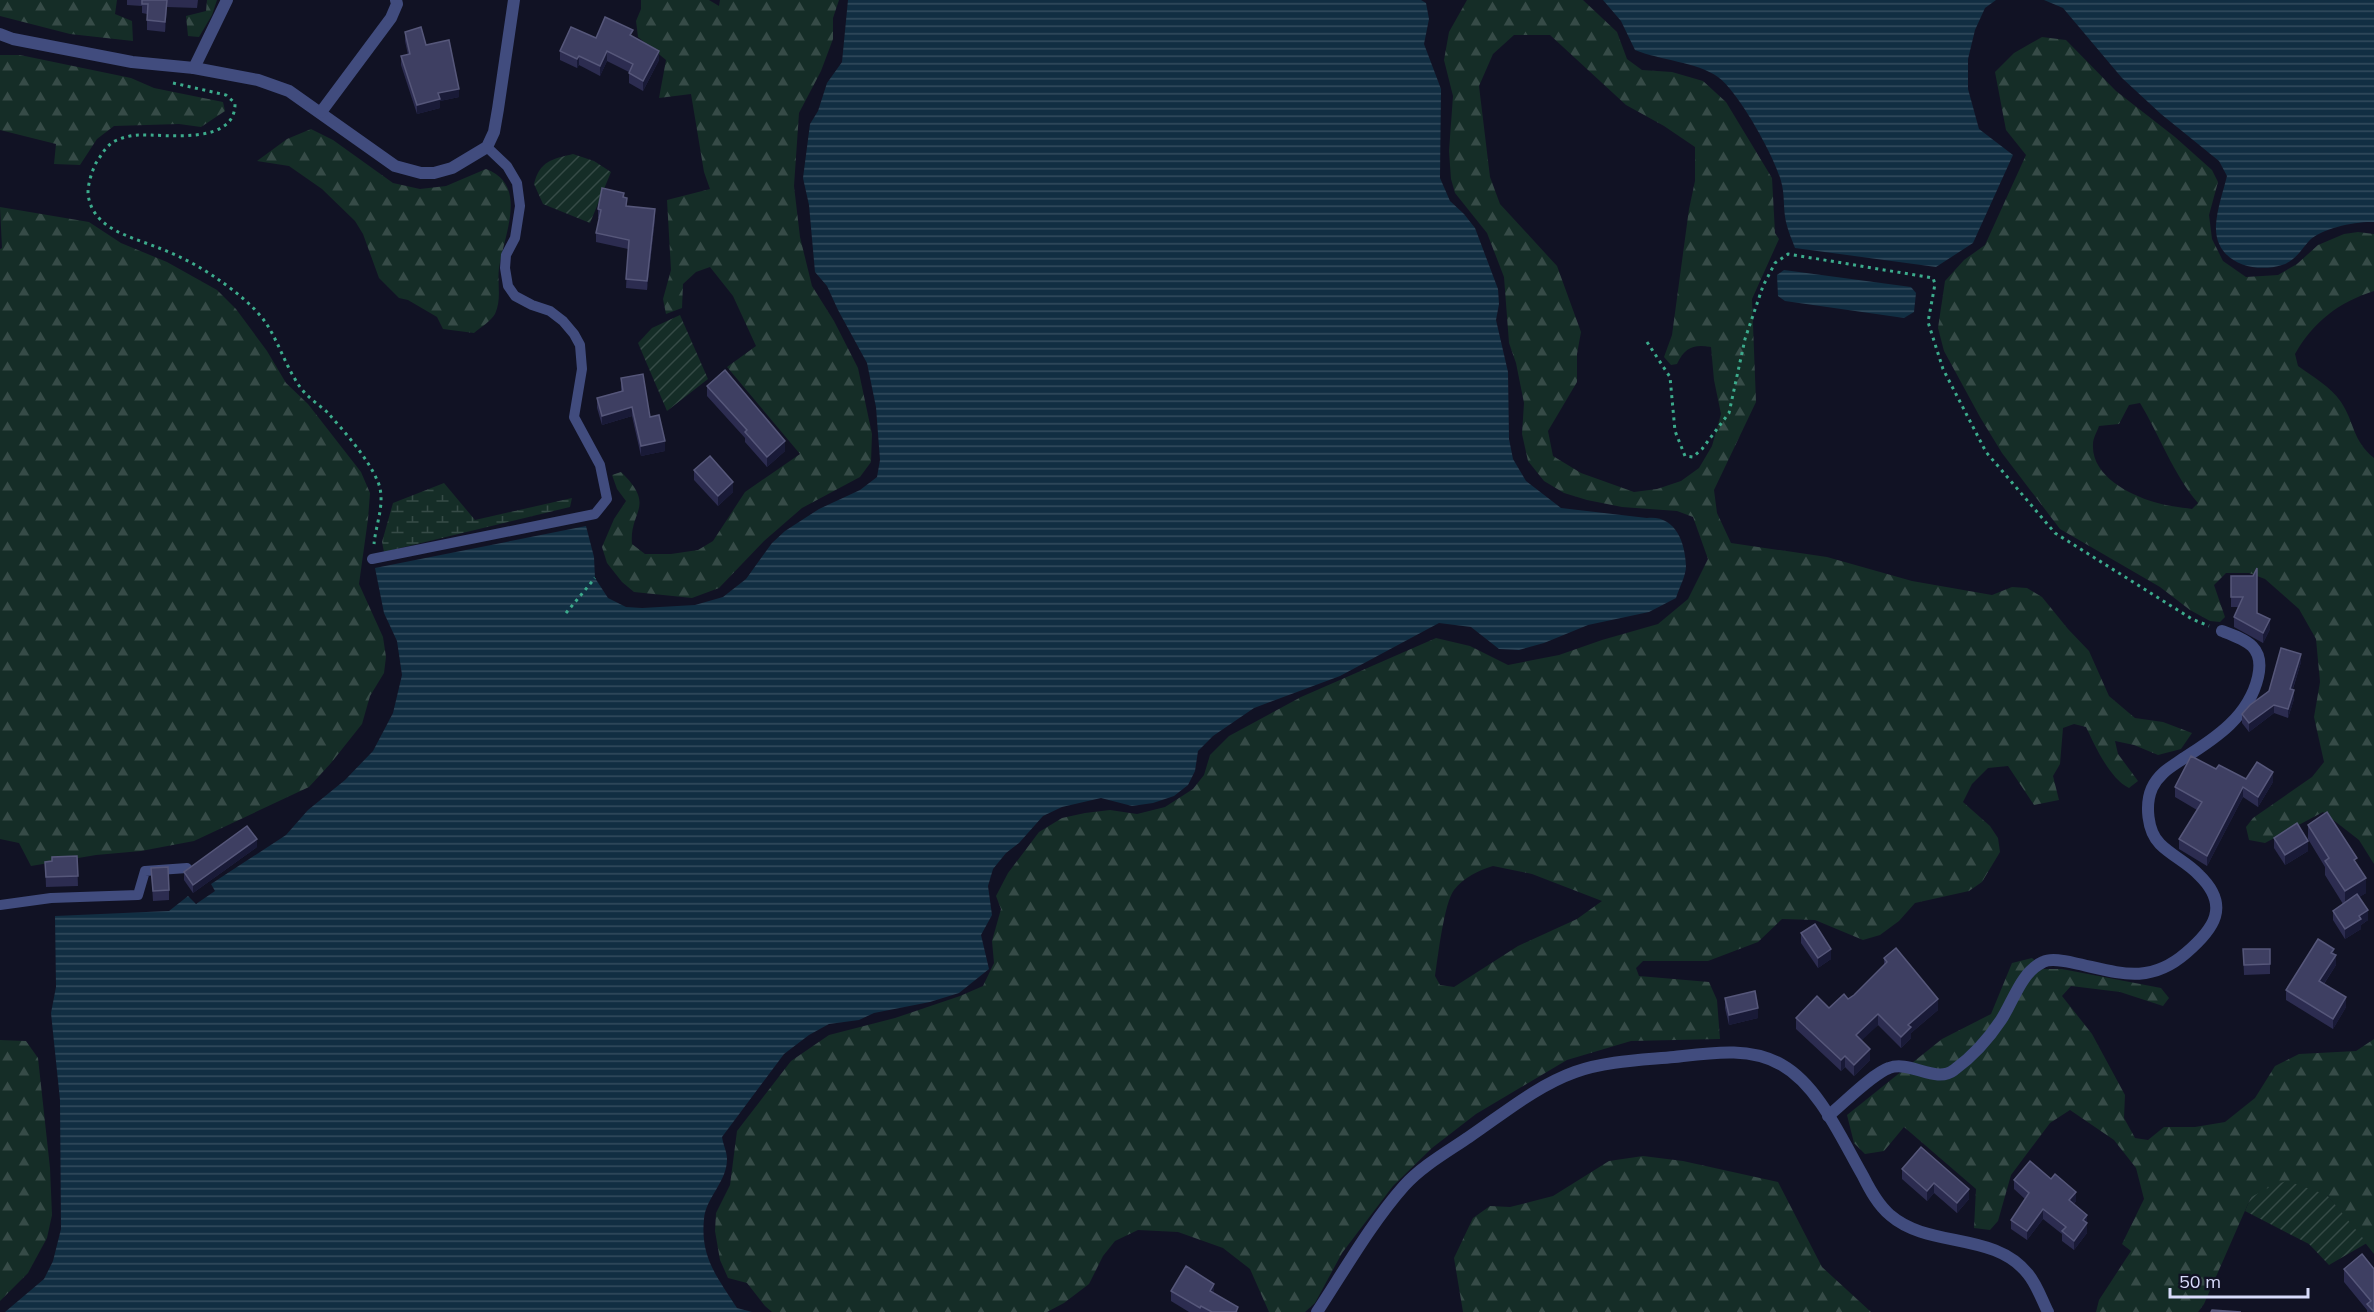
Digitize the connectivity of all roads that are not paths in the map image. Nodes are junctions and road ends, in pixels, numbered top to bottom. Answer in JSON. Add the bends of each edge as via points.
{"nodes":[{"id":1,"x":226,"y":0,"type":"edge"},
{"id":2,"x":396,"y":0,"type":"edge"},
{"id":3,"x":514,"y":0,"type":"edge"},
{"id":4,"x":0,"y":34,"type":"edge"},
{"id":5,"x":194,"y":68,"type":"junction"},
{"id":6,"x":321,"y":112,"type":"junction"},
{"id":7,"x":487,"y":147,"type":"junction"},
{"id":8,"x":372,"y":560,"type":"road end"},
{"id":9,"x":2222,"y":631,"type":"road end"},
{"id":10,"x":188,"y":868,"type":"edge"},
{"id":11,"x":0,"y":906,"type":"edge"},
{"id":12,"x":1828,"y":1116,"type":"junction"},
{"id":13,"x":1317,"y":1312,"type":"edge"},
{"id":14,"x":2048,"y":1312,"type":"edge"}],
"edges":[{"from":1,"to":5,"type":"street"},
{"from":2,"to":6,"type":"street","via":[[391,18]]},
{"from":3,"to":7,"type":"street","via":[[494,132]]},
{"from":4,"to":5,"type":"street","via":[[132,62]]},
{"from":5,"to":6,"type":"street","via":[[279,87]]},
{"from":6,"to":7,"type":"street","via":[[395,166],[421,173],[452,168]]},
{"from":7,"to":8,"type":"lane","via":[[507,166],[517,183],[520,206],[515,238],[506,255],[508,286],[515,296],[563,321],[580,345],[582,369],[573,417],[600,465],[606,499],[595,514]]},
{"from":9,"to":12,"type":"street","via":[[2244,639],[2257,650],[2260,666],[2255,691],[2247,708],[2215,739],[2159,774],[2148,807],[2158,842],[2200,875],[2210,889],[2217,908],[2215,921],[2183,956],[2151,974],[2133,975],[2063,961],[2044,962],[2028,973],[2000,1021],[1952,1072],[1936,1074],[1907,1065],[1889,1068]]},
{"from":10,"to":11,"type":"lane","via":[[145,872],[138,895],[51,898]]},
{"from":12,"to":13,"type":"street","via":[[1796,1076],[1782,1064],[1758,1055],[1706,1053],[1577,1071],[1517,1104],[1406,1184]]},
{"from":12,"to":14,"type":"street","via":[[1876,1200],[1889,1215],[1928,1234],[1999,1251],[2029,1275]]}]}
